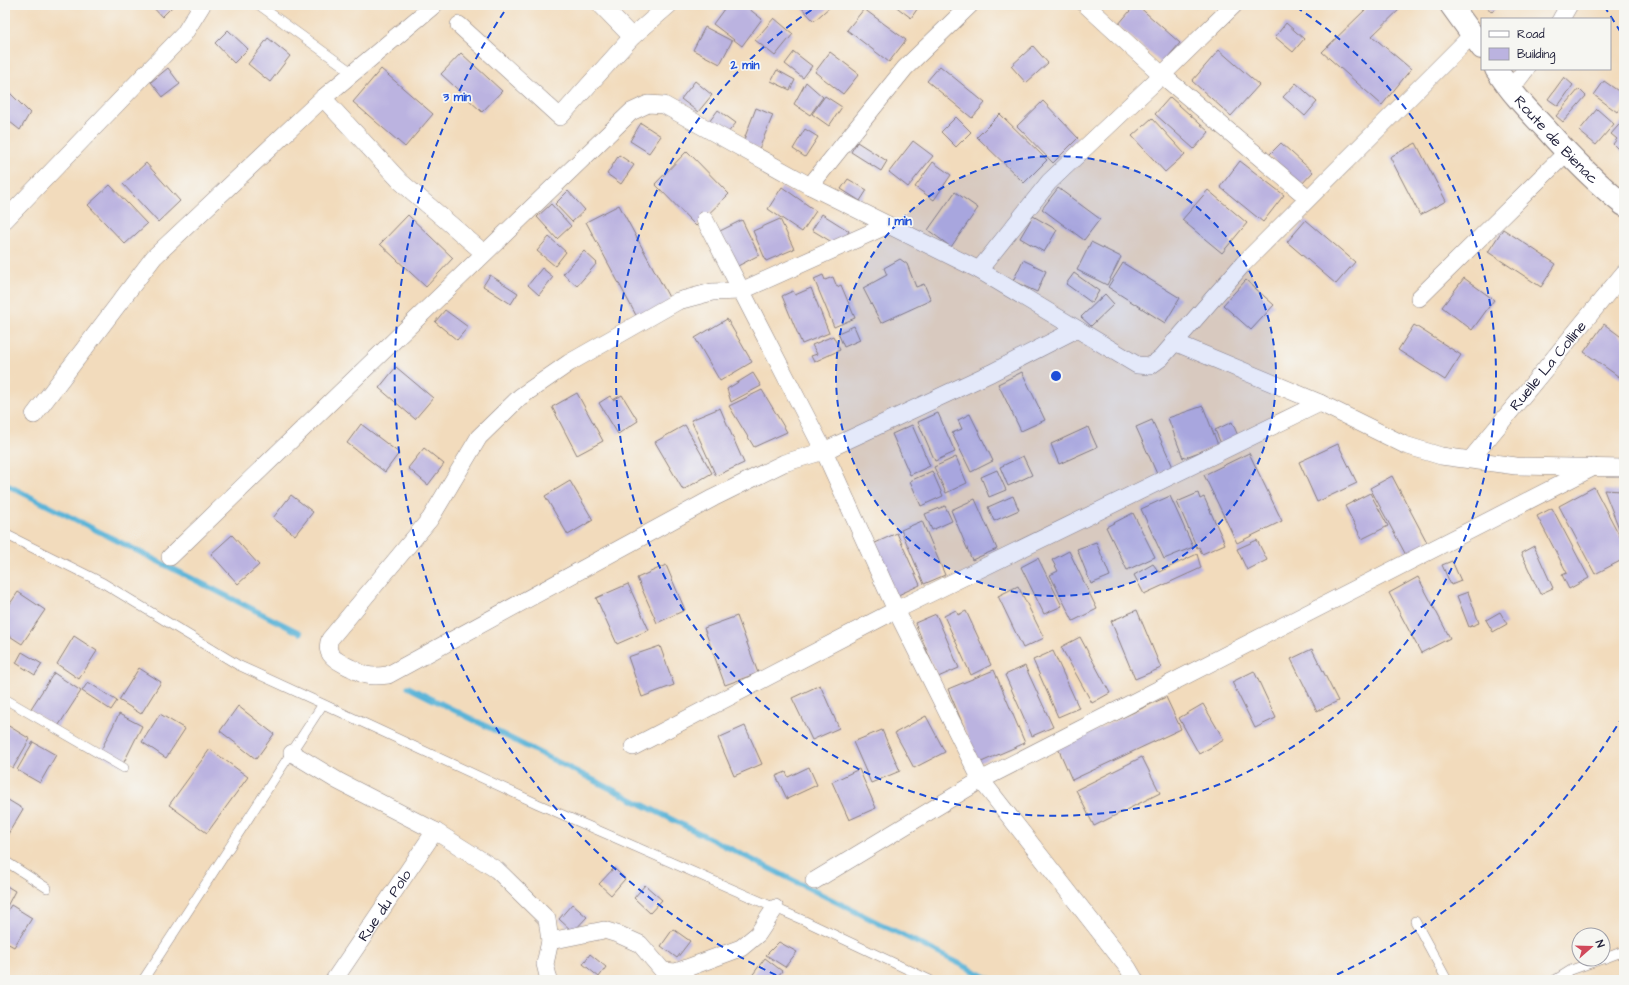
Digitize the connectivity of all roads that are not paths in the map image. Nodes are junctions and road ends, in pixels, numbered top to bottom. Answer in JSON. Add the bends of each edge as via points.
{"nodes":[{"id":1,"x":202,"y":5,"type":"edge"},
{"id":2,"x":259,"y":5,"type":"edge"},
{"id":3,"x":434,"y":5,"type":"edge"},
{"id":4,"x":601,"y":5,"type":"edge"},
{"id":5,"x":669,"y":5,"type":"edge"},
{"id":6,"x":970,"y":5,"type":"edge"},
{"id":7,"x":1086,"y":5,"type":"edge"},
{"id":8,"x":1234,"y":5,"type":"edge"},
{"id":9,"x":1451,"y":5,"type":"edge"},
{"id":10,"x":1569,"y":5,"type":"edge"},
{"id":11,"x":1562,"y":18,"type":"edge"},
{"id":12,"x":459,"y":25,"type":"dead end"},
{"id":13,"x":632,"y":37,"type":"junction"},
{"id":14,"x":1478,"y":41,"type":"edge"},
{"id":15,"x":1497,"y":70,"type":"edge"},
{"id":16,"x":1525,"y":70,"type":"edge"},
{"id":17,"x":353,"y":73,"type":"junction"},
{"id":18,"x":1162,"y":75,"type":"junction"},
{"id":19,"x":1510,"y":90,"type":"junction"},
{"id":20,"x":322,"y":98,"type":"junction"},
{"id":21,"x":1567,"y":152,"type":"junction"},
{"id":22,"x":810,"y":186,"type":"junction"},
{"id":23,"x":1308,"y":198,"type":"junction"},
{"id":24,"x":1624,"y":205,"type":"edge"},
{"id":25,"x":5,"y":220,"type":"edge"},
{"id":26,"x":704,"y":220,"type":"dead end"},
{"id":27,"x":888,"y":225,"type":"junction"},
{"id":28,"x":484,"y":253,"type":"junction"},
{"id":29,"x":979,"y":270,"type":"junction"},
{"id":30,"x":1624,"y":272,"type":"edge"},
{"id":31,"x":741,"y":291,"type":"junction"},
{"id":32,"x":1420,"y":298,"type":"dead end"},
{"id":33,"x":1077,"y":329,"type":"junction"},
{"id":34,"x":1174,"y":342,"type":"junction"},
{"id":35,"x":1320,"y":403,"type":"junction"},
{"id":36,"x":34,"y":415,"type":"dead end"},
{"id":37,"x":824,"y":451,"type":"junction"},
{"id":38,"x":1471,"y":459,"type":"junction"},
{"id":39,"x":1594,"y":467,"type":"junction"},
{"id":40,"x":1624,"y":468,"type":"edge"},
{"id":41,"x":6,"y":536,"type":"edge"},
{"id":42,"x":170,"y":557,"type":"dead end"},
{"id":43,"x":896,"y":610,"type":"junction"},
{"id":44,"x":5,"y":699,"type":"edge"},
{"id":45,"x":323,"y":704,"type":"junction"},
{"id":46,"x":633,"y":747,"type":"dead end"},
{"id":47,"x":292,"y":753,"type":"junction"},
{"id":48,"x":124,"y":768,"type":"dead end"},
{"id":49,"x":981,"y":780,"type":"junction"},
{"id":50,"x":435,"y":831,"type":"junction"},
{"id":51,"x":5,"y":861,"type":"edge"},
{"id":52,"x":814,"y":881,"type":"dead end"},
{"id":53,"x":47,"y":888,"type":"dead end"},
{"id":54,"x":775,"y":908,"type":"junction"},
{"id":55,"x":1415,"y":921,"type":"dead end"},
{"id":56,"x":550,"y":941,"type":"junction"},
{"id":57,"x":1624,"y":951,"type":"edge"},
{"id":58,"x":1611,"y":956,"type":"edge"},
{"id":59,"x":1579,"y":967,"type":"edge"},
{"id":60,"x":143,"y":980,"type":"edge"},
{"id":61,"x":334,"y":980,"type":"edge"},
{"id":62,"x":549,"y":980,"type":"edge"},
{"id":63,"x":930,"y":980,"type":"edge"},
{"id":64,"x":1135,"y":980,"type":"edge"},
{"id":65,"x":1447,"y":980,"type":"edge"},
{"id":66,"x":1556,"y":980,"type":"edge"}],
"edges":[{"from":1,"to":25,"type":"street","via":[[184,34]]},
{"from":2,"to":17,"type":"lane"},
{"from":3,"to":17,"type":"street"},
{"from":4,"to":13,"type":"street"},
{"from":5,"to":13,"type":"street"},
{"from":6,"to":22,"type":"street","via":[[905,68]]},
{"from":7,"to":18,"type":"street"},
{"from":8,"to":18,"type":"street"},
{"from":9,"to":14,"type":"main road"},
{"from":10,"to":11,"type":"street"},
{"from":12,"to":13,"type":"street","via":[[560,117]]},
{"from":14,"to":23,"type":"street"},
{"from":15,"to":19,"type":"main road","name":"Route de Bienac"},
{"from":16,"to":19,"type":"street"},
{"from":17,"to":20,"type":"street"},
{"from":18,"to":23,"type":"street"},
{"from":18,"to":29,"type":"street","via":[[1049,182]]},
{"from":19,"to":21,"type":"main road","name":"Route de Bienac"},
{"from":20,"to":28,"type":"street","via":[[401,182]]},
{"from":20,"to":36,"type":"street","via":[[154,257]]},
{"from":21,"to":24,"type":"main road","name":"Route de Bienac"},
{"from":21,"to":32,"type":"street"},
{"from":22,"to":27,"type":"street"},
{"from":22,"to":28,"type":"street","via":[[664,105],[648,104],[631,112]]},
{"from":23,"to":34,"type":"street","via":[[1243,264]]},
{"from":26,"to":31,"type":"street"},
{"from":27,"to":29,"type":"street"},
{"from":27,"to":31,"type":"street"},
{"from":28,"to":42,"type":"street"},
{"from":29,"to":33,"type":"street"},
{"from":30,"to":38,"type":"street","name":"Ruelle La Colline"},
{"from":31,"to":37,"type":"street"},
{"from":31,"to":37,"type":"street","via":[[712,292],[678,301],[569,363],[520,397],[479,437],[430,519],[330,639],[328,644],[331,656],[365,675],[388,675],[713,498],[784,463]]},
{"from":33,"to":34,"type":"street","via":[[1137,365],[1150,366],[1161,358]]},
{"from":33,"to":37,"type":"street","via":[[991,374]]},
{"from":34,"to":35,"type":"street"},
{"from":35,"to":38,"type":"street","via":[[1405,445],[1441,456]]},
{"from":35,"to":43,"type":"street"},
{"from":37,"to":43,"type":"street"},
{"from":38,"to":39,"type":"street","via":[[1516,466]]},
{"from":39,"to":40,"type":"street"},
{"from":39,"to":49,"type":"street"},
{"from":41,"to":45,"type":"lane","via":[[103,582],[238,665]]},
{"from":43,"to":46,"type":"street"},
{"from":43,"to":49,"type":"street"},
{"from":44,"to":48,"type":"lane"},
{"from":45,"to":47,"type":"lane"},
{"from":45,"to":54,"type":"lane","via":[[538,804]]},
{"from":47,"to":50,"type":"street","via":[[338,781]]},
{"from":47,"to":60,"type":"lane"},
{"from":49,"to":52,"type":"street"},
{"from":49,"to":64,"type":"street"},
{"from":50,"to":56,"type":"street","via":[[497,870],[547,919]]},
{"from":50,"to":61,"type":"street","name":"Rue du Polo"},
{"from":51,"to":53,"type":"lane"},
{"from":54,"to":56,"type":"street","via":[[758,934],[741,948],[676,972],[663,970],[640,944],[604,930]]},
{"from":54,"to":63,"type":"lane"},
{"from":55,"to":65,"type":"lane"},
{"from":56,"to":62,"type":"street","via":[[545,964]]},
{"from":57,"to":58,"type":"lane"},
{"from":59,"to":66,"type":"lane"}]}
